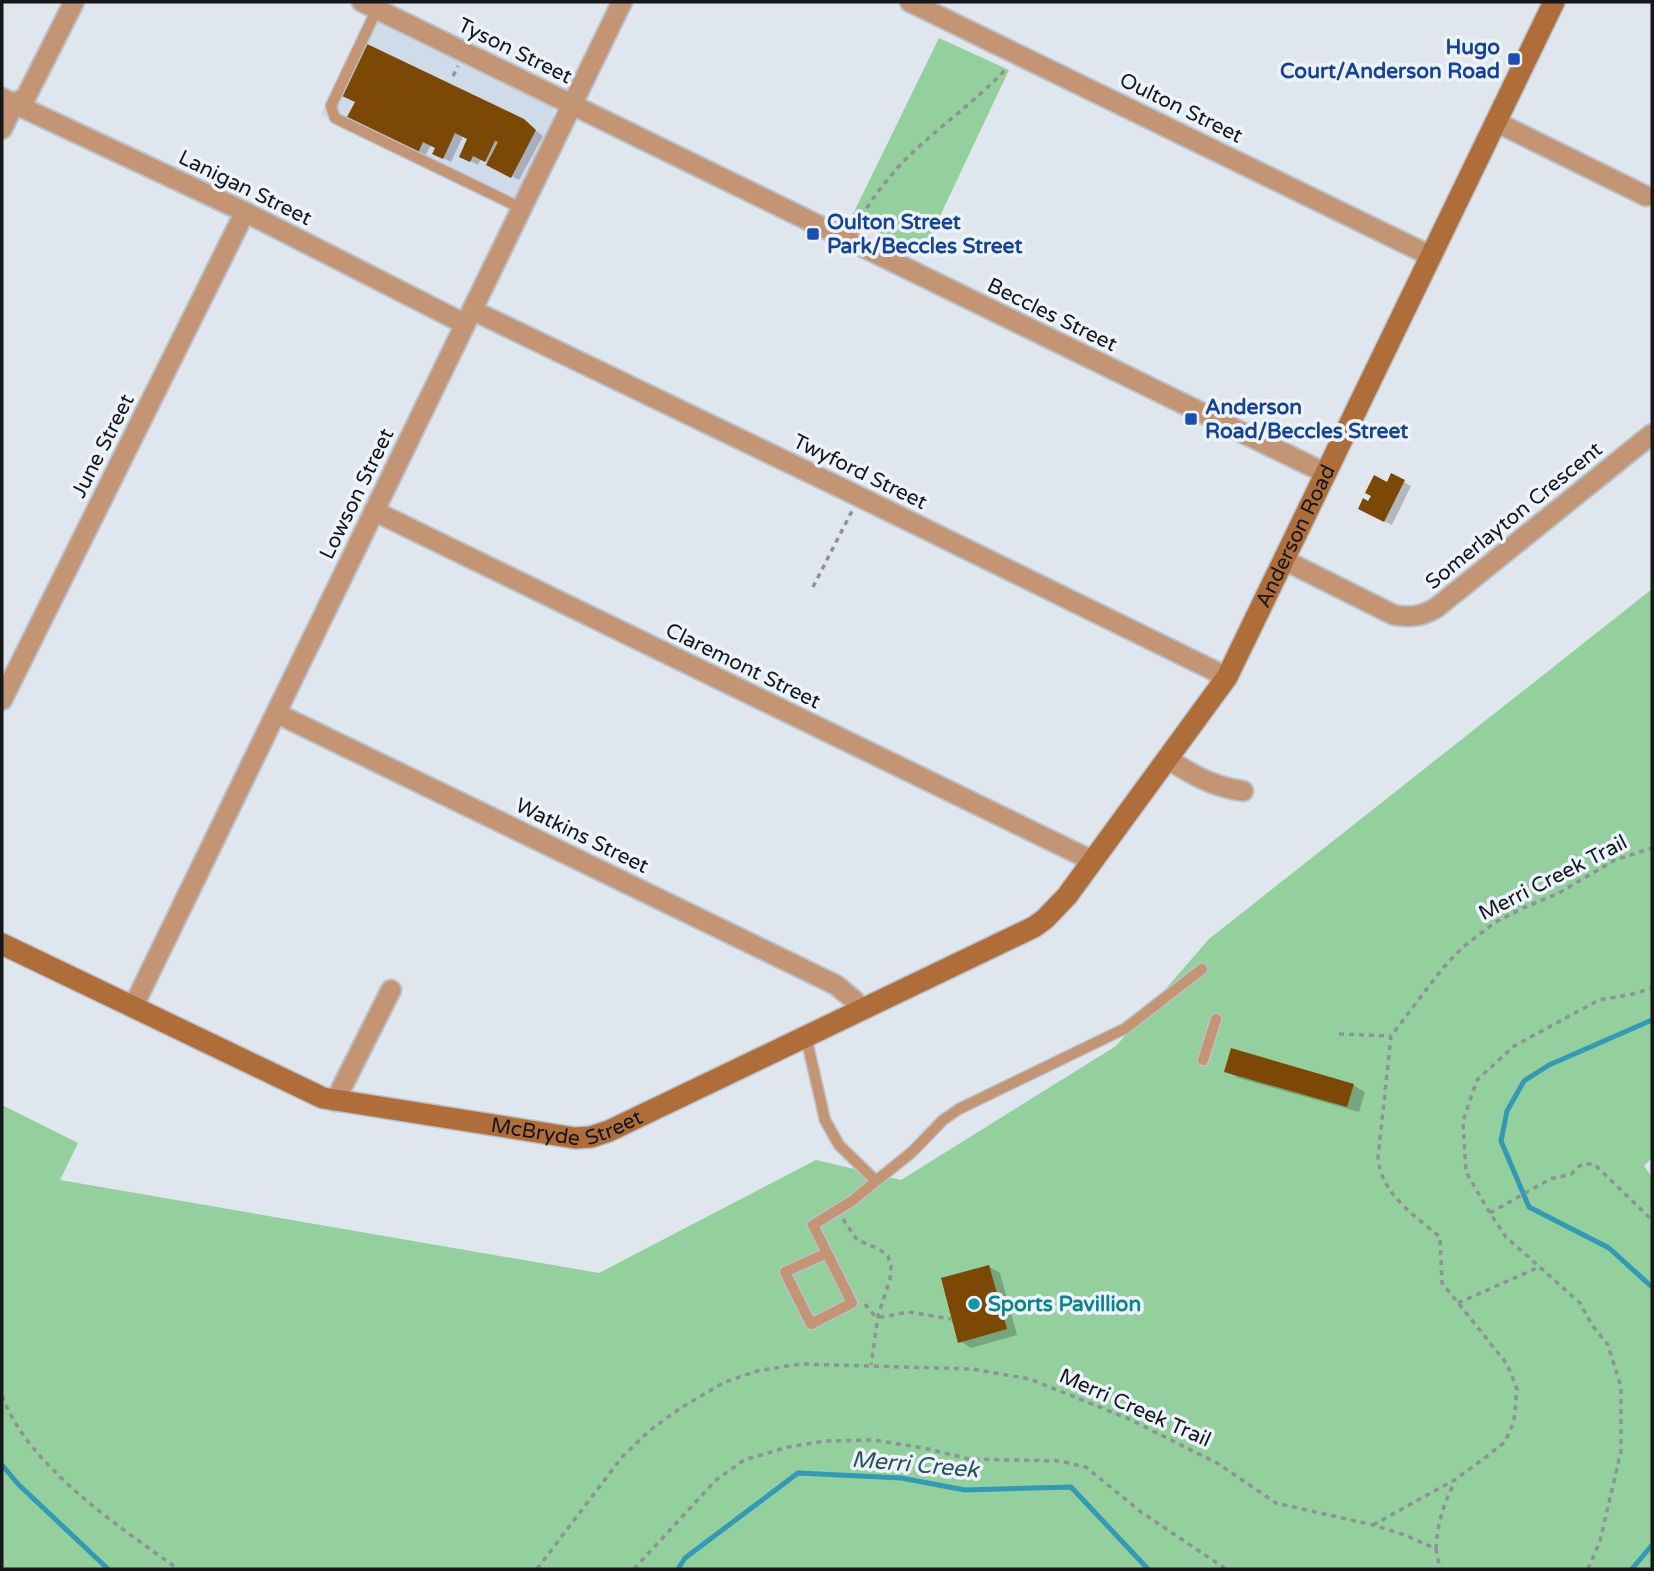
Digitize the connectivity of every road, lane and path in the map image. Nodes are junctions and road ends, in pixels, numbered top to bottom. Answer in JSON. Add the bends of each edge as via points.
{"nodes":[{"id":1,"x":74,"y":2,"type":"edge"},
{"id":2,"x":622,"y":2,"type":"edge"},
{"id":3,"x":910,"y":2,"type":"edge"},
{"id":4,"x":1554,"y":2,"type":"edge"},
{"id":5,"x":370,"y":5,"type":"edge"},
{"id":6,"x":1007,"y":68,"type":"dead end"},
{"id":7,"x":8,"y":101,"type":"edge"},
{"id":8,"x":572,"y":104,"type":"junction"},
{"id":9,"x":1496,"y":122,"type":"junction"},
{"id":10,"x":2,"y":129,"type":"edge"},
{"id":11,"x":1646,"y":196,"type":"dead end"},
{"id":12,"x":521,"y":208,"type":"junction"},
{"id":13,"x":245,"y":212,"type":"junction"},
{"id":14,"x":856,"y":225,"type":"dead end"},
{"id":15,"x":1431,"y":256,"type":"junction"},
{"id":16,"x":468,"y":317,"type":"junction"},
{"id":17,"x":1652,"y":434,"type":"edge"},
{"id":18,"x":1325,"y":473,"type":"junction"},
{"id":19,"x":860,"y":497,"type":"junction"},
{"id":20,"x":374,"y":511,"type":"junction"},
{"id":21,"x":1283,"y":560,"type":"junction"},
{"id":22,"x":813,"y":587,"type":"dead end"},
{"id":23,"x":1227,"y":677,"type":"junction"},
{"id":24,"x":2,"y":700,"type":"edge"},
{"id":25,"x":276,"y":713,"type":"junction"},
{"id":26,"x":1168,"y":759,"type":"junction"},
{"id":27,"x":1243,"y":791,"type":"dead end"},
{"id":28,"x":1652,"y":848,"type":"edge"},
{"id":29,"x":1093,"y":860,"type":"junction"},
{"id":30,"x":2,"y":944,"type":"edge"},
{"id":31,"x":1202,"y":970,"type":"dead end"},
{"id":32,"x":1652,"y":988,"type":"edge"},
{"id":33,"x":391,"y":990,"type":"dead end"},
{"id":34,"x":133,"y":1007,"type":"junction"},
{"id":35,"x":861,"y":1009,"type":"junction"},
{"id":36,"x":1216,"y":1019,"type":"dead end"},
{"id":37,"x":1339,"y":1034,"type":"dead end"},
{"id":38,"x":1391,"y":1036,"type":"junction"},
{"id":39,"x":806,"y":1037,"type":"junction"},
{"id":40,"x":1203,"y":1060,"type":"dead end"},
{"id":41,"x":335,"y":1101,"type":"junction"},
{"id":42,"x":876,"y":1181,"type":"junction"},
{"id":43,"x":838,"y":1210,"type":"junction"},
{"id":44,"x":1490,"y":1213,"type":"junction"},
{"id":45,"x":1652,"y":1220,"type":"edge"},
{"id":46,"x":827,"y":1253,"type":"junction"},
{"id":47,"x":1539,"y":1266,"type":"junction"},
{"id":48,"x":864,"y":1303,"type":"dead end"},
{"id":49,"x":1458,"y":1303,"type":"junction"},
{"id":50,"x":878,"y":1316,"type":"junction"},
{"id":51,"x":951,"y":1319,"type":"dead end"},
{"id":52,"x":871,"y":1365,"type":"junction"},
{"id":53,"x":2,"y":1395,"type":"edge"},
{"id":54,"x":1456,"y":1479,"type":"junction"},
{"id":55,"x":1373,"y":1525,"type":"junction"},
{"id":56,"x":1436,"y":1549,"type":"junction"},
{"id":57,"x":178,"y":1569,"type":"edge"},
{"id":58,"x":537,"y":1569,"type":"edge"},
{"id":59,"x":634,"y":1569,"type":"edge"},
{"id":60,"x":1226,"y":1569,"type":"edge"},
{"id":61,"x":1440,"y":1569,"type":"edge"},
{"id":62,"x":1588,"y":1569,"type":"edge"}],
"edges":[{"from":1,"to":7,"type":"street","via":[[26,97]]},
{"from":2,"to":8,"type":"street","name":"Lowson Street"},
{"from":3,"to":15,"type":"street","name":"Oulton Street"},
{"from":4,"to":9,"type":"street","name":"Anderson Road"},
{"from":5,"to":8,"type":"street","name":"Tyson Street"},
{"from":5,"to":12,"type":"lane","via":[[331,106],[335,118]]},
{"from":6,"to":14,"type":"path","via":[[889,177]]},
{"from":7,"to":10,"type":"street"},
{"from":7,"to":13,"type":"street","name":"Lanigan Street"},
{"from":8,"to":12,"type":"street","name":"Lowson Street"},
{"from":8,"to":18,"type":"street","name":"Beccles Street"},
{"from":9,"to":11,"type":"street"},
{"from":9,"to":15,"type":"street","name":"Anderson Road"},
{"from":12,"to":16,"type":"street","name":"Lowson Street"},
{"from":13,"to":16,"type":"street","name":"Lanigan Street"},
{"from":13,"to":24,"type":"street","name":"June Street"},
{"from":15,"to":18,"type":"street","name":"Anderson Road"},
{"from":16,"to":19,"type":"street","name":"Twyford Street"},
{"from":16,"to":20,"type":"street","name":"Lowson Street"},
{"from":17,"to":21,"type":"street","name":"Somerlayton Crescent","via":[[1423,615],[1394,615]]},
{"from":18,"to":21,"type":"street","name":"Anderson Road"},
{"from":19,"to":22,"type":"path"},
{"from":19,"to":23,"type":"street","name":"Twyford Street"},
{"from":20,"to":25,"type":"street","name":"Lowson Street"},
{"from":20,"to":29,"type":"street","name":"Claremont Street"},
{"from":21,"to":23,"type":"street","name":"Anderson Road"},
{"from":23,"to":26,"type":"street","name":"Anderson Road"},
{"from":25,"to":34,"type":"street","name":"Lowson Street"},
{"from":25,"to":35,"type":"street","name":"Watkins Street","via":[[836,985]]},
{"from":26,"to":27,"type":"street","via":[[1207,782]]},
{"from":26,"to":29,"type":"street","name":"Anderson Road"},
{"from":28,"to":38,"type":"path","name":"Merri Creek Trail","via":[[1615,860],[1570,888],[1480,932],[1442,969]]},
{"from":29,"to":35,"type":"street","name":"McBryde Street","via":[[1060,904],[1034,927]]},
{"from":30,"to":34,"type":"street","name":"McBryde Street"},
{"from":31,"to":42,"type":"lane","via":[[1126,1028],[959,1108]]},
{"from":32,"to":44,"type":"path","via":[[1599,1000],[1514,1046],[1477,1080],[1463,1121],[1466,1172]]},
{"from":33,"to":41,"type":"street"},
{"from":34,"to":41,"type":"street","name":"McBryde Street"},
{"from":35,"to":39,"type":"street","name":"McBryde Street"},
{"from":36,"to":40,"type":"lane"},
{"from":37,"to":38,"type":"path"},
{"from":38,"to":49,"type":"path","name":"Merri Creek Trail","via":[[1379,1167],[1390,1192],[1440,1237],[1442,1283]]},
{"from":39,"to":41,"type":"street","name":"McBryde Street","via":[[591,1137],[548,1136]]},
{"from":39,"to":42,"type":"lane","via":[[825,1120],[839,1145]]},
{"from":42,"to":43,"type":"lane"},
{"from":43,"to":46,"type":"lane","via":[[813,1225]]},
{"from":43,"to":50,"type":"path","via":[[857,1240],[888,1256],[890,1279]]},
{"from":44,"to":45,"type":"path","via":[[1550,1180],[1571,1174],[1582,1164],[1594,1164]]},
{"from":44,"to":47,"type":"path","via":[[1506,1237]]},
{"from":46,"to":46,"type":"lane","via":[[852,1303],[811,1324],[785,1272]]},
{"from":47,"to":49,"type":"path"},
{"from":47,"to":62,"type":"path","via":[[1580,1303],[1608,1345],[1621,1387],[1621,1451],[1600,1541]]},
{"from":48,"to":50,"type":"path"},
{"from":49,"to":54,"type":"path","name":"Merri Creek Trail","via":[[1507,1364],[1517,1389],[1514,1421],[1505,1442]]},
{"from":50,"to":51,"type":"path","via":[[908,1312]]},
{"from":50,"to":52,"type":"path"},
{"from":52,"to":55,"type":"path","name":"Merri Creek Trail","via":[[972,1369],[1030,1380],[1129,1419],[1217,1463],[1276,1503]]},
{"from":52,"to":58,"type":"path","name":"Merri Creek Trail","via":[[800,1364],[757,1371],[725,1382],[682,1407],[622,1457]]},
{"from":53,"to":57,"type":"path","via":[[18,1429],[57,1475]]},
{"from":54,"to":55,"type":"path","name":"Merri Creek Trail"},
{"from":54,"to":56,"type":"path","name":"Merri Creek Trail","via":[[1443,1505]]},
{"from":55,"to":56,"type":"path","name":"Merri Creek Trail"},
{"from":56,"to":61,"type":"path","name":"Merri Creek Trail"},
{"from":59,"to":60,"type":"path","via":[[716,1480],[744,1461],[825,1440],[874,1440],[969,1459],[1060,1461],[1086,1467],[1141,1512]]}]}
